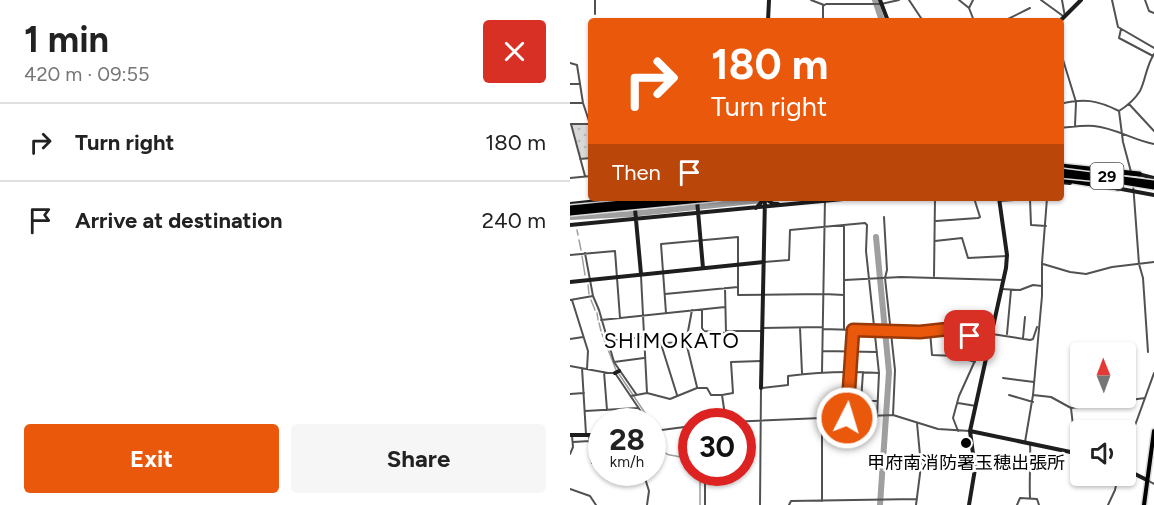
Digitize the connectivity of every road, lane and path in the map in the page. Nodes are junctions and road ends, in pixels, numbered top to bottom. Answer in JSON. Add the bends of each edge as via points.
{"nodes":[{"id":1,"x":595,"y":0,"type":"edge"},
{"id":2,"x":769,"y":0,"type":"edge"},
{"id":3,"x":811,"y":0,"type":"edge"},
{"id":4,"x":899,"y":0,"type":"edge"},
{"id":5,"x":909,"y":0,"type":"edge"},
{"id":6,"x":959,"y":0,"type":"edge"},
{"id":7,"x":973,"y":0,"type":"edge"},
{"id":8,"x":1041,"y":0,"type":"edge"},
{"id":9,"x":1062,"y":0,"type":"edge"},
{"id":10,"x":1081,"y":0,"type":"edge"},
{"id":11,"x":1112,"y":0,"type":"edge"},
{"id":12,"x":1145,"y":0,"type":"edge"},
{"id":13,"x":880,"y":2,"type":"edge"},
{"id":14,"x":824,"y":5,"type":"junction"},
{"id":15,"x":969,"y":8,"type":"junction"},
{"id":16,"x":1030,"y":8,"type":"dead end"},
{"id":17,"x":595,"y":14,"type":"dead end"},
{"id":18,"x":1154,"y":14,"type":"edge"},
{"id":19,"x":1015,"y":16,"type":"joint"},
{"id":20,"x":1065,"y":17,"type":"junction"},
{"id":21,"x":768,"y":18,"type":"edge"},
{"id":22,"x":823,"y":18,"type":"edge"},
{"id":23,"x":887,"y":18,"type":"edge"},
{"id":24,"x":921,"y":18,"type":"edge"},
{"id":25,"x":973,"y":18,"type":"edge"},
{"id":26,"x":1011,"y":18,"type":"edge"},
{"id":27,"x":1121,"y":29,"type":"junction"},
{"id":28,"x":1154,"y":48,"type":"edge"},
{"id":29,"x":1153,"y":55,"type":"edge"},
{"id":30,"x":570,"y":63,"type":"edge"},
{"id":31,"x":1064,"y":63,"type":"edge"},
{"id":32,"x":570,"y":84,"type":"edge"},
{"id":33,"x":579,"y":84,"type":"junction"},
{"id":34,"x":1075,"y":100,"type":"junction"},
{"id":35,"x":584,"y":103,"type":"junction"},
{"id":36,"x":1064,"y":103,"type":"edge"},
{"id":37,"x":570,"y":104,"type":"edge"},
{"id":38,"x":1129,"y":104,"type":"junction"},
{"id":39,"x":1119,"y":111,"type":"junction"},
{"id":40,"x":588,"y":118,"type":"edge"},
{"id":41,"x":570,"y":124,"type":"edge"},
{"id":42,"x":588,"y":126,"type":"edge"},
{"id":43,"x":1075,"y":127,"type":"junction"},
{"id":44,"x":1064,"y":128,"type":"edge"},
{"id":45,"x":1154,"y":131,"type":"edge"},
{"id":46,"x":1122,"y":135,"type":"junction"},
{"id":47,"x":1154,"y":144,"type":"edge"},
{"id":48,"x":588,"y":158,"type":"edge"},
{"id":49,"x":580,"y":159,"type":"junction"},
{"id":50,"x":1064,"y":167,"type":"edge"},
{"id":51,"x":1064,"y":167,"type":"edge"},
{"id":52,"x":1064,"y":168,"type":"edge"},
{"id":53,"x":1132,"y":173,"type":"junction"},
{"id":54,"x":1139,"y":174,"type":"joint"},
{"id":55,"x":585,"y":176,"type":"joint"},
{"id":56,"x":570,"y":178,"type":"edge"},
{"id":57,"x":1154,"y":178,"type":"edge"},
{"id":58,"x":1064,"y":179,"type":"edge"},
{"id":59,"x":1064,"y":180,"type":"edge"},
{"id":60,"x":1064,"y":180,"type":"edge"},
{"id":61,"x":1154,"y":185,"type":"edge"},
{"id":62,"x":1118,"y":188,"type":"junction"},
{"id":63,"x":1134,"y":190,"type":"junction"},
{"id":64,"x":1154,"y":195,"type":"edge"},
{"id":65,"x":605,"y":201,"type":"edge"},
{"id":66,"x":634,"y":201,"type":"edge"},
{"id":67,"x":635,"y":201,"type":"edge"},
{"id":68,"x":690,"y":201,"type":"edge"},
{"id":69,"x":697,"y":201,"type":"edge"},
{"id":70,"x":817,"y":201,"type":"edge"},
{"id":71,"x":825,"y":201,"type":"edge"},
{"id":72,"x":935,"y":201,"type":"edge"},
{"id":73,"x":975,"y":201,"type":"edge"},
{"id":74,"x":1000,"y":201,"type":"edge"},
{"id":75,"x":1030,"y":201,"type":"edge"},
{"id":76,"x":1047,"y":201,"type":"edge"},
{"id":77,"x":765,"y":202,"type":"edge"},
{"id":78,"x":794,"y":204,"type":"junction"},
{"id":79,"x":570,"y":206,"type":"edge"},
{"id":80,"x":698,"y":211,"type":"junction"},
{"id":81,"x":570,"y":213,"type":"edge"},
{"id":82,"x":884,"y":217,"type":"dead end"},
{"id":83,"x":636,"y":220,"type":"junction"},
{"id":84,"x":936,"y":221,"type":"junction"},
{"id":85,"x":570,"y":225,"type":"edge"},
{"id":86,"x":844,"y":225,"type":"junction"},
{"id":87,"x":1046,"y":226,"type":"junction"},
{"id":88,"x":825,"y":227,"type":"junction"},
{"id":89,"x":701,"y":241,"type":"junction"},
{"id":90,"x":935,"y":241,"type":"junction"},
{"id":91,"x":584,"y":253,"type":"junction"},
{"id":92,"x":570,"y":255,"type":"edge"},
{"id":93,"x":1007,"y":256,"type":"junction"},
{"id":94,"x":764,"y":262,"type":"junction"},
{"id":95,"x":1154,"y":262,"type":"edge"},
{"id":96,"x":1042,"y":263,"type":"junction"},
{"id":97,"x":1139,"y":264,"type":"junction"},
{"id":98,"x":738,"y":265,"type":"junction"},
{"id":99,"x":704,"y":268,"type":"junction"},
{"id":100,"x":663,"y":272,"type":"junction"},
{"id":101,"x":641,"y":274,"type":"junction"},
{"id":102,"x":618,"y":277,"type":"junction"},
{"id":103,"x":934,"y":277,"type":"junction"},
{"id":104,"x":884,"y":278,"type":"junction"},
{"id":105,"x":589,"y":280,"type":"junction"},
{"id":106,"x":845,"y":280,"type":"junction"},
{"id":107,"x":869,"y":280,"type":"junction"},
{"id":108,"x":1004,"y":280,"type":"junction"},
{"id":109,"x":570,"y":282,"type":"edge"},
{"id":110,"x":738,"y":286,"type":"junction"},
{"id":111,"x":1042,"y":286,"type":"junction"},
{"id":112,"x":725,"y":288,"type":"junction"},
{"id":113,"x":1002,"y":289,"type":"junction"},
{"id":114,"x":1011,"y":290,"type":"junction"},
{"id":115,"x":664,"y":294,"type":"junction"},
{"id":116,"x":824,"y":294,"type":"junction"},
{"id":117,"x":763,"y":295,"type":"junction"},
{"id":118,"x":844,"y":295,"type":"junction"},
{"id":119,"x":592,"y":296,"type":"junction"},
{"id":120,"x":571,"y":300,"type":"edge"},
{"id":121,"x":725,"y":307,"type":"junction"},
{"id":122,"x":692,"y":310,"type":"junction"},
{"id":123,"x":702,"y":310,"type":"junction"},
{"id":124,"x":666,"y":313,"type":"junction"},
{"id":125,"x":643,"y":315,"type":"junction"},
{"id":126,"x":620,"y":318,"type":"junction"},
{"id":127,"x":1025,"y":318,"type":"dead end"},
{"id":128,"x":601,"y":320,"type":"junction"},
{"id":129,"x":1039,"y":323,"type":"junction"},
{"id":130,"x":800,"y":328,"type":"junction"},
{"id":131,"x":823,"y":328,"type":"junction"},
{"id":132,"x":762,"y":330,"type":"junction"},
{"id":133,"x":844,"y":330,"type":"junction"},
{"id":134,"x":853,"y":330,"type":"junction"},
{"id":135,"x":726,"y":331,"type":"junction"},
{"id":136,"x":874,"y":331,"type":"junction"},
{"id":137,"x":891,"y":331,"type":"junction"},
{"id":138,"x":930,"y":331,"type":"junction"},
{"id":139,"x":992,"y":334,"type":"junction"},
{"id":140,"x":984,"y":335,"type":"junction"},
{"id":141,"x":1007,"y":336,"type":"junction"},
{"id":142,"x":584,"y":337,"type":"junction"},
{"id":143,"x":644,"y":337,"type":"junction"},
{"id":144,"x":570,"y":339,"type":"edge"},
{"id":145,"x":1023,"y":339,"type":"junction"},
{"id":146,"x":607,"y":341,"type":"junction"},
{"id":147,"x":686,"y":342,"type":"junction"},
{"id":148,"x":645,"y":344,"type":"junction"},
{"id":149,"x":661,"y":344,"type":"junction"},
{"id":150,"x":823,"y":351,"type":"junction"},
{"id":151,"x":853,"y":352,"type":"junction"},
{"id":152,"x":877,"y":352,"type":"junction"},
{"id":153,"x":1149,"y":352,"type":"dead end"},
{"id":154,"x":645,"y":358,"type":"junction"},
{"id":155,"x":761,"y":361,"type":"junction"},
{"id":156,"x":614,"y":362,"type":"junction"},
{"id":157,"x":975,"y":362,"type":"junction"},
{"id":158,"x":570,"y":366,"type":"edge"},
{"id":159,"x":582,"y":368,"type":"junction"},
{"id":160,"x":587,"y":369,"type":"junction"},
{"id":161,"x":604,"y":372,"type":"junction"},
{"id":162,"x":617,"y":372,"type":"junction"},
{"id":163,"x":822,"y":372,"type":"junction"},
{"id":164,"x":852,"y":372,"type":"junction"},
{"id":165,"x":863,"y":372,"type":"junction"},
{"id":166,"x":802,"y":373,"type":"junction"},
{"id":167,"x":879,"y":373,"type":"junction"},
{"id":168,"x":1154,"y":373,"type":"edge"},
{"id":169,"x":1003,"y":378,"type":"dead end"},
{"id":170,"x":1034,"y":382,"type":"junction"},
{"id":171,"x":697,"y":388,"type":"junction"},
{"id":172,"x":760,"y":388,"type":"junction"},
{"id":173,"x":584,"y":393,"type":"junction"},
{"id":174,"x":647,"y":393,"type":"junction"},
{"id":175,"x":570,"y":394,"type":"edge"},
{"id":176,"x":1009,"y":394,"type":"dead end"},
{"id":177,"x":633,"y":395,"type":"junction"},
{"id":178,"x":677,"y":395,"type":"junction"},
{"id":179,"x":722,"y":395,"type":"junction"},
{"id":180,"x":1033,"y":395,"type":"junction"},
{"id":181,"x":1144,"y":398,"type":"junction"},
{"id":182,"x":1136,"y":399,"type":"edge"},
{"id":183,"x":878,"y":401,"type":"junction"},
{"id":184,"x":1033,"y":402,"type":"junction"},
{"id":185,"x":957,"y":403,"type":"junction"},
{"id":186,"x":976,"y":406,"type":"junction"},
{"id":187,"x":1070,"y":407,"type":"edge"},
{"id":188,"x":607,"y":408,"type":"edge"},
{"id":189,"x":638,"y":408,"type":"edge"},
{"id":190,"x":724,"y":408,"type":"edge"},
{"id":191,"x":1071,"y":408,"type":"edge"},
{"id":192,"x":585,"y":411,"type":"junction"},
{"id":193,"x":588,"y":411,"type":"edge"},
{"id":194,"x":893,"y":416,"type":"junction"},
{"id":195,"x":877,"y":417,"type":"junction"},
{"id":196,"x":847,"y":418,"type":"junction"},
{"id":197,"x":822,"y":419,"type":"junction"},
{"id":198,"x":756,"y":420,"type":"edge"},
{"id":199,"x":760,"y":420,"type":"junction"},
{"id":200,"x":1073,"y":420,"type":"edge"},
{"id":201,"x":1136,"y":421,"type":"edge"},
{"id":202,"x":917,"y":423,"type":"junction"},
{"id":203,"x":958,"y":430,"type":"junction"},
{"id":204,"x":970,"y":431,"type":"junction"},
{"id":205,"x":1154,"y":431,"type":"edge"},
{"id":206,"x":571,"y":435,"type":"edge"},
{"id":207,"x":587,"y":436,"type":"joint"},
{"id":208,"x":588,"y":441,"type":"edge"},
{"id":209,"x":573,"y":442,"type":"junction"},
{"id":210,"x":1027,"y":443,"type":"junction"},
{"id":211,"x":1070,"y":451,"type":"edge"},
{"id":212,"x":570,"y":454,"type":"edge"},
{"id":213,"x":1136,"y":474,"type":"edge"},
{"id":214,"x":1147,"y":480,"type":"junction"},
{"id":215,"x":1154,"y":484,"type":"edge"},
{"id":216,"x":647,"y":486,"type":"edge"},
{"id":217,"x":705,"y":486,"type":"edge"},
{"id":218,"x":1116,"y":486,"type":"edge"},
{"id":219,"x":570,"y":489,"type":"edge"},
{"id":220,"x":1030,"y":498,"type":"junction"},
{"id":221,"x":917,"y":499,"type":"junction"},
{"id":222,"x":822,"y":501,"type":"junction"},
{"id":223,"x":596,"y":505,"type":"edge"},
{"id":224,"x":647,"y":505,"type":"edge"},
{"id":225,"x":705,"y":505,"type":"edge"},
{"id":226,"x":760,"y":505,"type":"edge"},
{"id":227,"x":789,"y":505,"type":"edge"},
{"id":228,"x":916,"y":505,"type":"edge"},
{"id":229,"x":969,"y":505,"type":"edge"},
{"id":230,"x":1017,"y":505,"type":"edge"},
{"id":231,"x":1039,"y":505,"type":"edge"},
{"id":232,"x":1107,"y":505,"type":"edge"},
{"id":233,"x":1144,"y":505,"type":"edge"}],
"edges":[{"from":1,"to":17,"type":"street"},
{"from":2,"to":21,"type":"street"},
{"from":3,"to":14,"type":"street"},
{"from":4,"to":13,"type":"street"},
{"from":5,"to":24,"type":"street"},
{"from":6,"to":15,"type":"street"},
{"from":7,"to":15,"type":"street"},
{"from":8,"to":20,"type":"street"},
{"from":9,"to":20,"type":"street"},
{"from":10,"to":20,"type":"street"},
{"from":11,"to":27,"type":"street"},
{"from":12,"to":18,"type":"street"},
{"from":13,"to":14,"type":"street"},
{"from":13,"to":23,"type":"street"},
{"from":14,"to":22,"type":"street"},
{"from":15,"to":25,"type":"street"},
{"from":16,"to":19,"type":"street"},
{"from":19,"to":26,"type":"street"},
{"from":27,"to":28,"type":"street"},
{"from":27,"to":29,"type":"street","via":[[1119,38]]},
{"from":29,"to":38,"type":"street","via":[[1141,90]]},
{"from":30,"to":33,"type":"street","via":[[577,65]]},
{"from":31,"to":34,"type":"street"},
{"from":32,"to":33,"type":"street"},
{"from":33,"to":35,"type":"street"},
{"from":34,"to":36,"type":"street"},
{"from":34,"to":39,"type":"street","via":[[1096,101]]},
{"from":34,"to":43,"type":"street"},
{"from":35,"to":37,"type":"street"},
{"from":35,"to":40,"type":"street"},
{"from":38,"to":39,"type":"street"},
{"from":38,"to":45,"type":"street"},
{"from":39,"to":46,"type":"street"},
{"from":41,"to":42,"type":"street"},
{"from":41,"to":49,"type":"street"},
{"from":43,"to":44,"type":"street"},
{"from":43,"to":46,"type":"street","via":[[1101,127]]},
{"from":46,"to":47,"type":"street"},
{"from":46,"to":53,"type":"street"},
{"from":48,"to":49,"type":"street"},
{"from":49,"to":55,"type":"street"},
{"from":50,"to":53,"type":"street"},
{"from":51,"to":53,"type":"highway"},
{"from":52,"to":61,"type":"highway","number":"29","bridge":true},
{"from":53,"to":54,"type":"highway"},
{"from":53,"to":63,"type":"street"},
{"from":54,"to":57,"type":"street"},
{"from":55,"to":56,"type":"street"},
{"from":58,"to":61,"type":"highway","number":"29","bridge":true},
{"from":59,"to":62,"type":"highway","bridge":true},
{"from":60,"to":62,"type":"street"},
{"from":62,"to":63,"type":"street"},
{"from":63,"to":64,"type":"street"},
{"from":63,"to":97,"type":"street"},
{"from":65,"to":79,"type":"street"},
{"from":66,"to":83,"type":"street"},
{"from":67,"to":79,"type":"highway","bridge":true},
{"from":68,"to":81,"type":"highway","bridge":true},
{"from":69,"to":80,"type":"street"},
{"from":70,"to":78,"type":"street"},
{"from":71,"to":88,"type":"street"},
{"from":72,"to":84,"type":"street"},
{"from":73,"to":84,"type":"street","via":[[980,217]]},
{"from":74,"to":93,"type":"street"},
{"from":75,"to":87,"type":"street","via":[[1031,225]]},
{"from":76,"to":87,"type":"street"},
{"from":77,"to":78,"type":"street"},
{"from":77,"to":78,"type":"street"},
{"from":77,"to":80,"type":"street","via":[[754,208]]},
{"from":77,"to":94,"type":"street"},
{"from":80,"to":83,"type":"street"},
{"from":80,"to":89,"type":"street"},
{"from":82,"to":104,"type":"street"},
{"from":83,"to":85,"type":"street"},
{"from":83,"to":101,"type":"street"},
{"from":84,"to":90,"type":"street"},
{"from":86,"to":88,"type":"street"},
{"from":86,"to":106,"type":"street"},
{"from":86,"to":107,"type":"street","via":[[867,225]]},
{"from":87,"to":96,"type":"street"},
{"from":88,"to":94,"type":"street","via":[[790,230],[789,260]]},
{"from":88,"to":116,"type":"street"},
{"from":89,"to":98,"type":"street","via":[[738,237]]},
{"from":89,"to":99,"type":"street"},
{"from":89,"to":100,"type":"street","via":[[661,244]]},
{"from":90,"to":93,"type":"street","via":[[962,238],[968,258]]},
{"from":90,"to":103,"type":"street"},
{"from":91,"to":92,"type":"street"},
{"from":91,"to":102,"type":"street","via":[[615,251]]},
{"from":91,"to":105,"type":"street"},
{"from":93,"to":108,"type":"street"},
{"from":94,"to":98,"type":"street"},
{"from":94,"to":117,"type":"street"},
{"from":95,"to":97,"type":"street"},
{"from":96,"to":97,"type":"street","via":[[1086,274]]},
{"from":96,"to":111,"type":"street"},
{"from":97,"to":153,"type":"street"},
{"from":98,"to":99,"type":"street"},
{"from":98,"to":110,"type":"street"},
{"from":99,"to":100,"type":"street"},
{"from":100,"to":101,"type":"street"},
{"from":100,"to":115,"type":"street"},
{"from":101,"to":102,"type":"street"},
{"from":101,"to":125,"type":"street"},
{"from":102,"to":105,"type":"street"},
{"from":102,"to":126,"type":"street"},
{"from":103,"to":104,"type":"street"},
{"from":103,"to":108,"type":"street"},
{"from":104,"to":107,"type":"street"},
{"from":104,"to":137,"type":"street"},
{"from":105,"to":109,"type":"street"},
{"from":105,"to":119,"type":"street"},
{"from":106,"to":107,"type":"street"},
{"from":106,"to":118,"type":"street"},
{"from":107,"to":136,"type":"street"},
{"from":108,"to":113,"type":"street"},
{"from":110,"to":112,"type":"street"},
{"from":110,"to":117,"type":"street","via":[[738,295]]},
{"from":111,"to":114,"type":"street"},
{"from":111,"to":129,"type":"street"},
{"from":112,"to":115,"type":"street"},
{"from":112,"to":121,"type":"street"},
{"from":113,"to":114,"type":"street"},
{"from":113,"to":139,"type":"street"},
{"from":114,"to":141,"type":"street"},
{"from":115,"to":124,"type":"street"},
{"from":116,"to":117,"type":"street"},
{"from":116,"to":118,"type":"street"},
{"from":116,"to":131,"type":"street"},
{"from":117,"to":132,"type":"street"},
{"from":118,"to":133,"type":"street"},
{"from":119,"to":120,"type":"street"},
{"from":119,"to":128,"type":"street"},
{"from":120,"to":142,"type":"street"},
{"from":121,"to":123,"type":"street"},
{"from":121,"to":135,"type":"street"},
{"from":122,"to":123,"type":"street"},
{"from":122,"to":124,"type":"street"},
{"from":122,"to":147,"type":"street"},
{"from":123,"to":135,"type":"street","via":[[704,332]]},
{"from":124,"to":125,"type":"street"},
{"from":125,"to":126,"type":"street"},
{"from":125,"to":143,"type":"street"},
{"from":126,"to":128,"type":"street"},
{"from":127,"to":145,"type":"street"},
{"from":128,"to":146,"type":"street"},
{"from":129,"to":145,"type":"street","via":[[1034,339]]},
{"from":129,"to":170,"type":"street"},
{"from":130,"to":131,"type":"street"},
{"from":130,"to":132,"type":"street"},
{"from":130,"to":166,"type":"street"},
{"from":131,"to":133,"type":"street"},
{"from":131,"to":150,"type":"street"},
{"from":132,"to":135,"type":"street"},
{"from":132,"to":155,"type":"street"},
{"from":133,"to":134,"type":"street"},
{"from":134,"to":136,"type":"street"},
{"from":134,"to":151,"type":"street"},
{"from":136,"to":137,"type":"street"},
{"from":136,"to":152,"type":"street"},
{"from":137,"to":138,"type":"street"},
{"from":137,"to":194,"type":"street","via":[[895,370]]},
{"from":138,"to":140,"type":"street","via":[[948,329],[956,338]]},
{"from":138,"to":157,"type":"street","via":[[932,355]]},
{"from":139,"to":140,"type":"street"},
{"from":139,"to":141,"type":"street"},
{"from":139,"to":186,"type":"street"},
{"from":140,"to":157,"type":"street"},
{"from":141,"to":145,"type":"street"},
{"from":142,"to":144,"type":"street"},
{"from":142,"to":160,"type":"street"},
{"from":143,"to":146,"type":"street"},
{"from":143,"to":148,"type":"street"},
{"from":146,"to":156,"type":"street"},
{"from":147,"to":149,"type":"street"},
{"from":147,"to":171,"type":"street"},
{"from":148,"to":149,"type":"street"},
{"from":148,"to":154,"type":"street"},
{"from":149,"to":178,"type":"street"},
{"from":150,"to":151,"type":"street"},
{"from":150,"to":163,"type":"street"},
{"from":151,"to":152,"type":"street"},
{"from":151,"to":164,"type":"street"},
{"from":152,"to":167,"type":"street"},
{"from":154,"to":156,"type":"street"},
{"from":154,"to":174,"type":"street"},
{"from":155,"to":172,"type":"street"},
{"from":155,"to":179,"type":"street","via":[[731,362],[734,393]]},
{"from":156,"to":162,"type":"street"},
{"from":157,"to":185,"type":"street"},
{"from":158,"to":159,"type":"street"},
{"from":159,"to":160,"type":"street"},
{"from":159,"to":173,"type":"street"},
{"from":160,"to":161,"type":"street"},
{"from":161,"to":162,"type":"street"},
{"from":161,"to":188,"type":"street"},
{"from":162,"to":177,"type":"street"},
{"from":163,"to":164,"type":"street"},
{"from":163,"to":166,"type":"street"},
{"from":164,"to":165,"type":"street"},
{"from":164,"to":196,"type":"street"},
{"from":165,"to":167,"type":"street"},
{"from":165,"to":183,"type":"street","via":[[861,401]]},
{"from":166,"to":172,"type":"street","via":[[788,376],[788,385]]},
{"from":167,"to":183,"type":"street"},
{"from":168,"to":181,"type":"street"},
{"from":169,"to":170,"type":"street"},
{"from":170,"to":180,"type":"street"},
{"from":171,"to":178,"type":"street"},
{"from":171,"to":179,"type":"street"},
{"from":172,"to":199,"type":"street"},
{"from":173,"to":175,"type":"street"},
{"from":173,"to":192,"type":"street"},
{"from":174,"to":177,"type":"street"},
{"from":174,"to":178,"type":"street","via":[[670,399]]},
{"from":176,"to":184,"type":"street"},
{"from":177,"to":189,"type":"street"},
{"from":179,"to":190,"type":"street"},
{"from":180,"to":184,"type":"street"},
{"from":180,"to":187,"type":"street","via":[[1051,397]]},
{"from":181,"to":182,"type":"street"},
{"from":181,"to":201,"type":"street"},
{"from":183,"to":195,"type":"street"},
{"from":184,"to":210,"type":"street"},
{"from":185,"to":186,"type":"street"},
{"from":185,"to":203,"type":"street","via":[[953,418]]},
{"from":186,"to":204,"type":"street"},
{"from":191,"to":200,"type":"street"},
{"from":192,"to":193,"type":"street"},
{"from":192,"to":207,"type":"street"},
{"from":194,"to":195,"type":"street"},
{"from":194,"to":202,"type":"street"},
{"from":195,"to":196,"type":"street"},
{"from":196,"to":197,"type":"street"},
{"from":197,"to":199,"type":"street"},
{"from":197,"to":222,"type":"street"},
{"from":198,"to":199,"type":"street"},
{"from":199,"to":226,"type":"street"},
{"from":202,"to":203,"type":"street"},
{"from":202,"to":221,"type":"street","via":[[921,466]]},
{"from":203,"to":204,"type":"street"},
{"from":204,"to":210,"type":"street"},
{"from":204,"to":229,"type":"street","via":[[975,469]]},
{"from":205,"to":214,"type":"main road"},
{"from":206,"to":207,"type":"street"},
{"from":206,"to":209,"type":"street"},
{"from":208,"to":209,"type":"street"},
{"from":209,"to":212,"type":"street"},
{"from":210,"to":211,"type":"street"},
{"from":210,"to":220,"type":"street","via":[[1032,466]]},
{"from":213,"to":214,"type":"street"},
{"from":214,"to":215,"type":"street"},
{"from":214,"to":233,"type":"main road"},
{"from":216,"to":224,"type":"street"},
{"from":217,"to":225,"type":"street"},
{"from":218,"to":232,"type":"street"},
{"from":219,"to":223,"type":"street","via":[[590,496]]},
{"from":220,"to":230,"type":"street","via":[[1020,498]]},
{"from":220,"to":231,"type":"street"},
{"from":221,"to":222,"type":"street"},
{"from":221,"to":228,"type":"street"},
{"from":222,"to":227,"type":"street","via":[[791,501]]}]}
